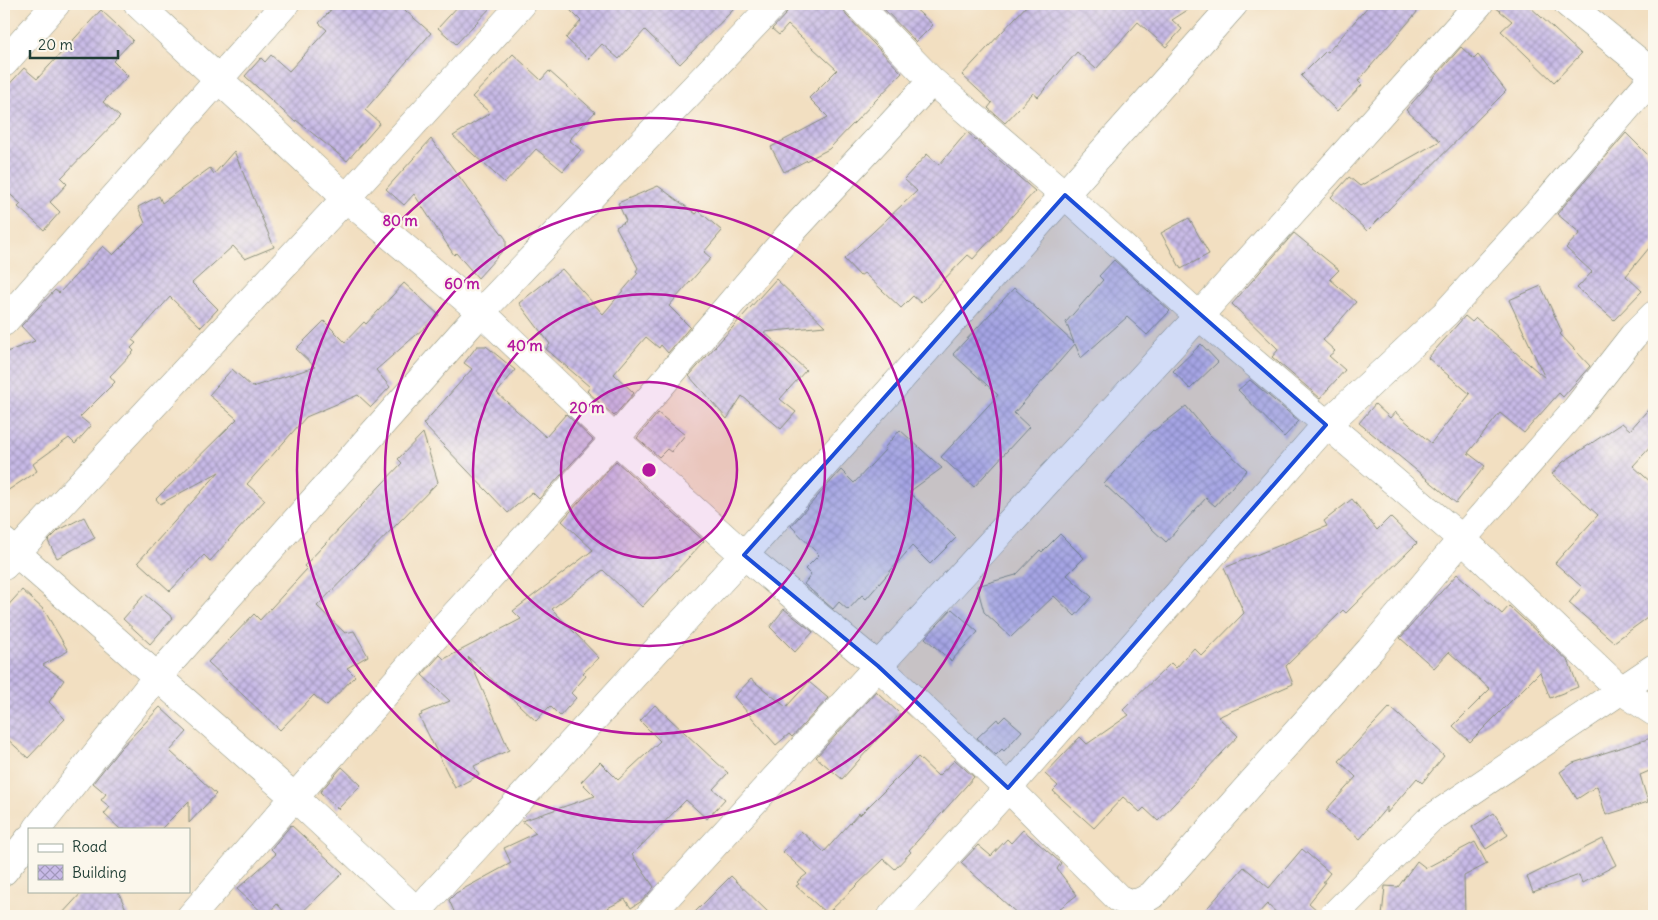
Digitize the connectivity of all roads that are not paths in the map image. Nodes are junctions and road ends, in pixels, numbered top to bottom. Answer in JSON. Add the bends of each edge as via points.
{"nodes":[{"id":1,"x":56,"y":4,"type":"edge"},
{"id":2,"x":138,"y":4,"type":"edge"},
{"id":3,"x":285,"y":4,"type":"edge"},
{"id":4,"x":522,"y":4,"type":"edge"},
{"id":5,"x":774,"y":4,"type":"edge"},
{"id":6,"x":857,"y":4,"type":"edge"},
{"id":7,"x":1234,"y":4,"type":"edge"},
{"id":8,"x":1479,"y":4,"type":"edge"},
{"id":9,"x":1568,"y":4,"type":"edge"},
{"id":10,"x":4,"y":63,"type":"edge"},
{"id":11,"x":1654,"y":75,"type":"edge"},
{"id":12,"x":217,"y":80,"type":"junction"},
{"id":13,"x":932,"y":81,"type":"junction"},
{"id":14,"x":1065,"y":195,"type":"junction"},
{"id":15,"x":346,"y":198,"type":"junction"},
{"id":16,"x":481,"y":312,"type":"junction"},
{"id":17,"x":1199,"y":316,"type":"junction"},
{"id":18,"x":1654,"y":316,"type":"edge"},
{"id":19,"x":4,"y":322,"type":"edge"},
{"id":20,"x":1326,"y":425,"type":"junction"},
{"id":21,"x":615,"y":439,"type":"junction"},
{"id":22,"x":1462,"y":539,"type":"junction"},
{"id":23,"x":7,"y":553,"type":"edge"},
{"id":24,"x":744,"y":555,"type":"junction"},
{"id":25,"x":878,"y":666,"type":"junction"},
{"id":26,"x":1654,"y":668,"type":"edge"},
{"id":27,"x":157,"y":677,"type":"junction"},
{"id":28,"x":1622,"y":691,"type":"junction"},
{"id":29,"x":1654,"y":712,"type":"edge"},
{"id":30,"x":1008,"y":788,"type":"junction"},
{"id":31,"x":294,"y":797,"type":"junction"},
{"id":32,"x":38,"y":828,"type":"edge"},
{"id":33,"x":28,"y":840,"type":"edge"},
{"id":34,"x":4,"y":871,"type":"edge"},
{"id":35,"x":417,"y":914,"type":"edge"},
{"id":36,"x":191,"y":916,"type":"edge"},
{"id":37,"x":649,"y":916,"type":"edge"},
{"id":38,"x":892,"y":916,"type":"edge"},
{"id":39,"x":1333,"y":916,"type":"edge"}],
"edges":[{"from":1,"to":10,"type":"street"},
{"from":2,"to":12,"type":"street"},
{"from":3,"to":12,"type":"street"},
{"from":4,"to":15,"type":"street"},
{"from":5,"to":16,"type":"street"},
{"from":6,"to":13,"type":"street"},
{"from":7,"to":14,"type":"street"},
{"from":8,"to":17,"type":"street"},
{"from":9,"to":11,"type":"street"},
{"from":11,"to":20,"type":"street","via":[[1545,204],[1446,313]]},
{"from":12,"to":15,"type":"street"},
{"from":12,"to":19,"type":"street"},
{"from":13,"to":14,"type":"street"},
{"from":13,"to":21,"type":"street","via":[[796,227]]},
{"from":14,"to":17,"type":"street"},
{"from":14,"to":24,"type":"street"},
{"from":15,"to":16,"type":"street"},
{"from":15,"to":23,"type":"street"},
{"from":16,"to":21,"type":"street"},
{"from":16,"to":27,"type":"street"},
{"from":17,"to":20,"type":"street"},
{"from":17,"to":25,"type":"street"},
{"from":18,"to":22,"type":"street","via":[[1633,336],[1576,409]]},
{"from":20,"to":22,"type":"street"},
{"from":20,"to":30,"type":"street"},
{"from":21,"to":24,"type":"street"},
{"from":21,"to":31,"type":"street"},
{"from":22,"to":28,"type":"street"},
{"from":22,"to":30,"type":"street","via":[[1357,665],[1152,895],[1139,903],[1130,904],[1118,898]]},
{"from":23,"to":27,"type":"street"},
{"from":24,"to":25,"type":"street"},
{"from":24,"to":35,"type":"street"},
{"from":25,"to":30,"type":"street"},
{"from":25,"to":37,"type":"street"},
{"from":26,"to":28,"type":"street"},
{"from":27,"to":31,"type":"street"},
{"from":27,"to":32,"type":"street"},
{"from":28,"to":29,"type":"street"},
{"from":28,"to":39,"type":"street","via":[[1429,820]]},
{"from":30,"to":38,"type":"street"},
{"from":31,"to":35,"type":"street"},
{"from":31,"to":36,"type":"street"},
{"from":33,"to":34,"type":"street"}]}
